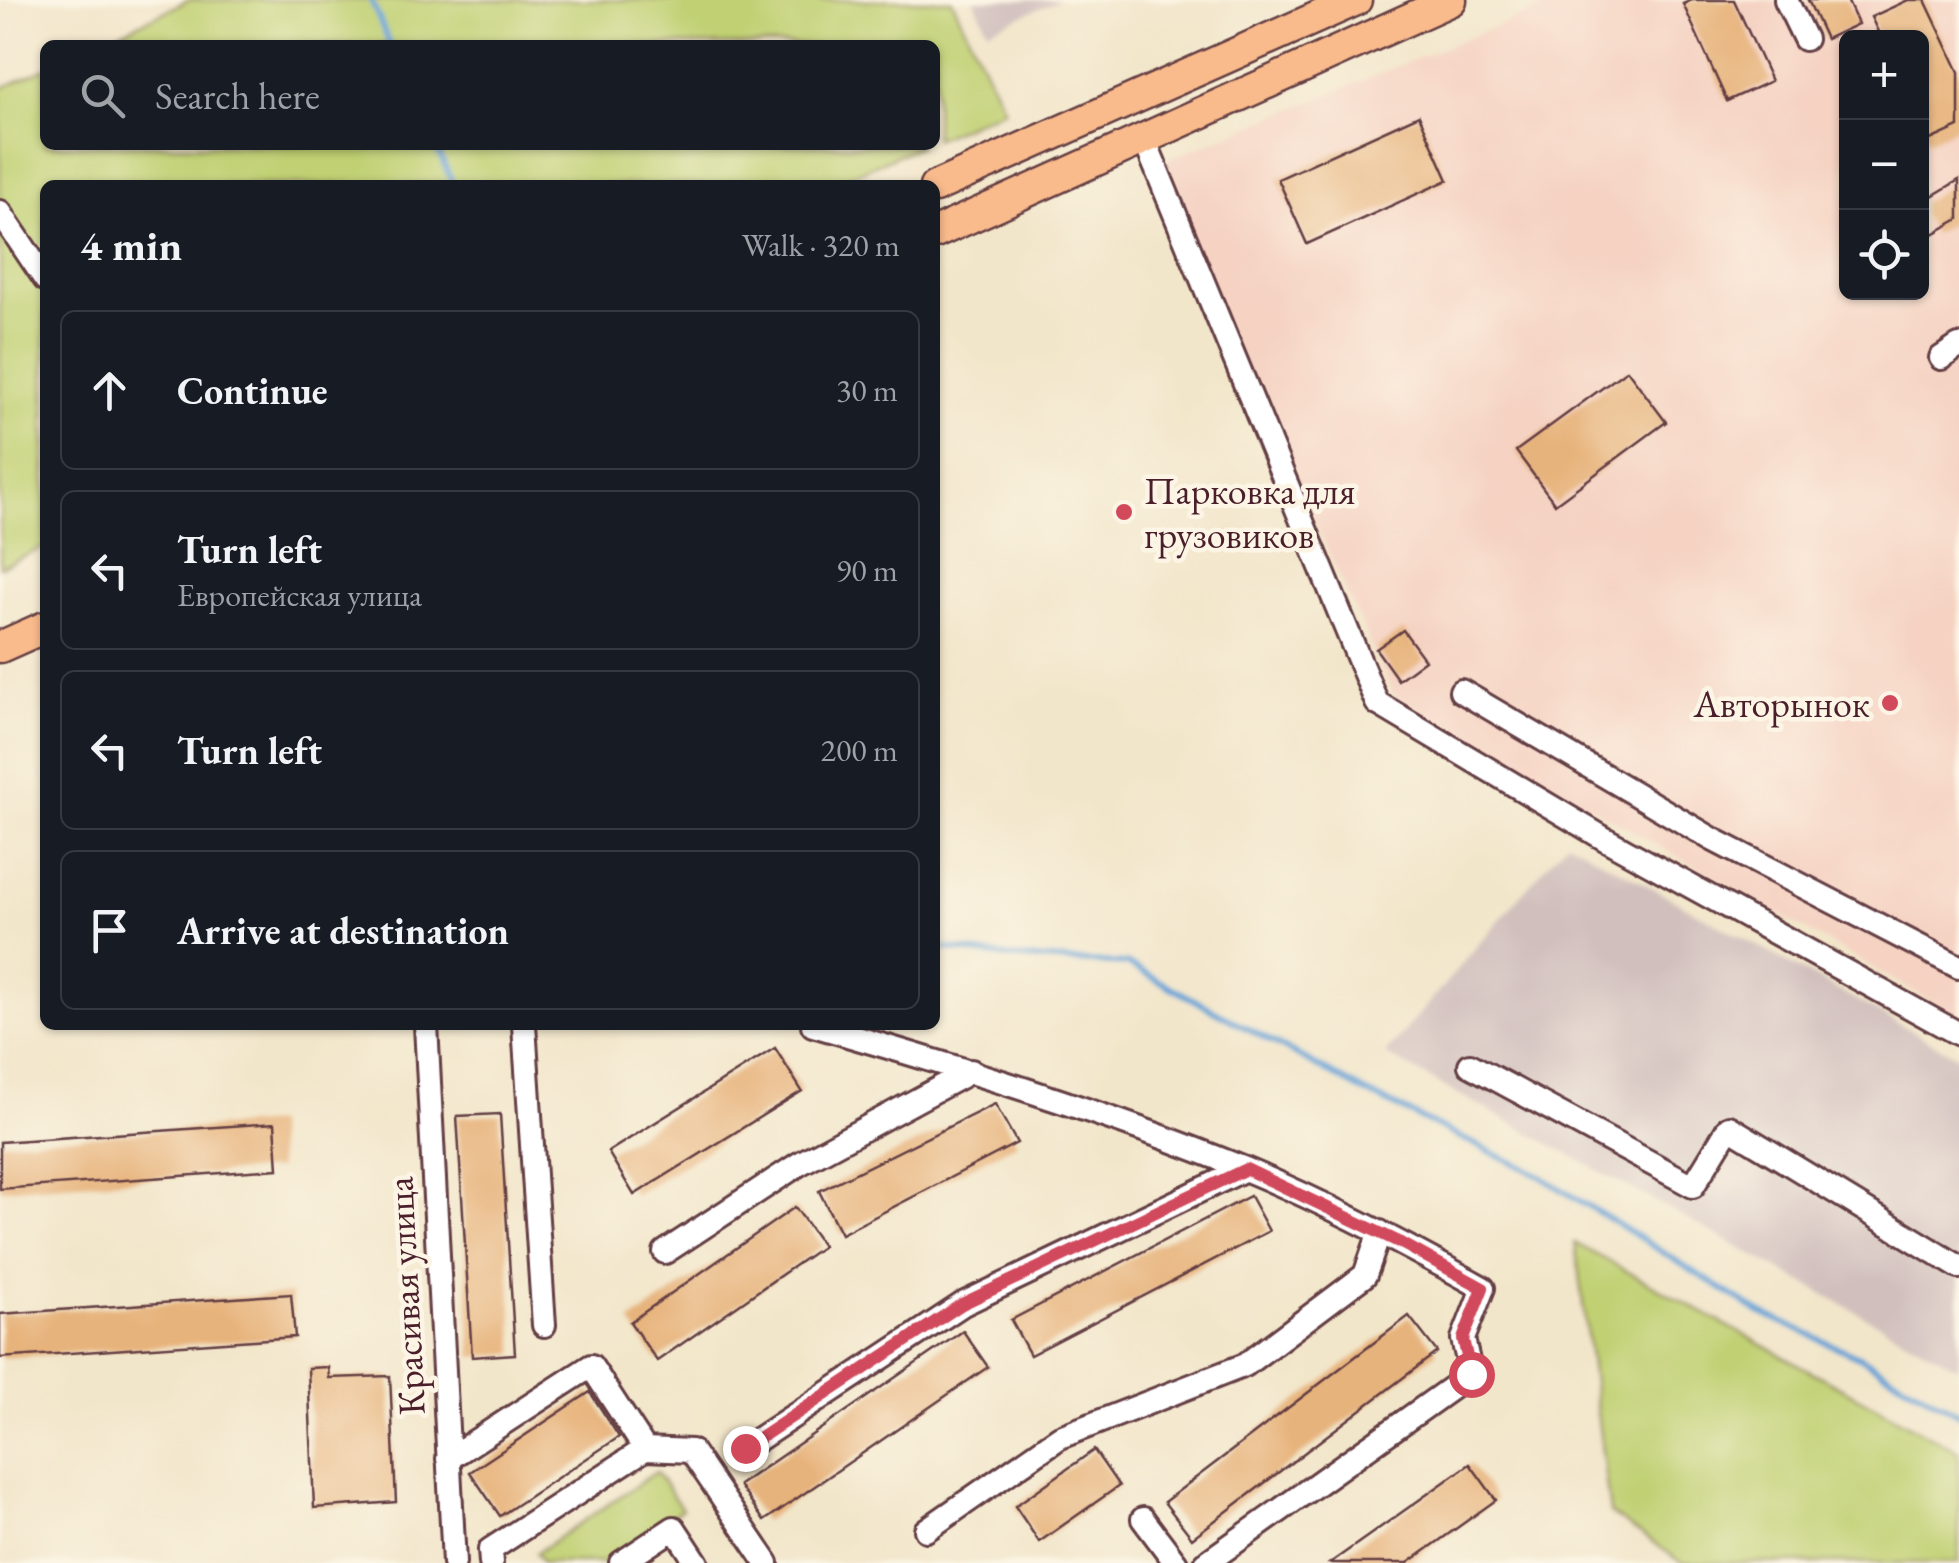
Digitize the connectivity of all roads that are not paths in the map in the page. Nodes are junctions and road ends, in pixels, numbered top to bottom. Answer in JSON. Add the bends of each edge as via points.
{"nodes":[{"id":1,"x":1356,"y":0,"type":"edge"},
{"id":2,"x":1451,"y":0,"type":"edge"},
{"id":3,"x":1786,"y":0,"type":"edge"},
{"id":4,"x":1805,"y":40,"type":"dead end"},
{"id":5,"x":1144,"y":139,"type":"junction"},
{"id":6,"x":940,"y":186,"type":"edge"},
{"id":7,"x":0,"y":212,"type":"edge"},
{"id":8,"x":940,"y":231,"type":"edge"},
{"id":9,"x":40,"y":271,"type":"edge"},
{"id":10,"x":40,"y":629,"type":"edge"},
{"id":11,"x":0,"y":647,"type":"edge"},
{"id":12,"x":1461,"y":691,"type":"dead end"},
{"id":13,"x":1959,"y":967,"type":"edge"},
{"id":14,"x":426,"y":1030,"type":"edge"},
{"id":15,"x":524,"y":1030,"type":"edge"},
{"id":16,"x":830,"y":1030,"type":"edge"},
{"id":17,"x":1959,"y":1034,"type":"edge"},
{"id":18,"x":1470,"y":1066,"type":"dead end"},
{"id":19,"x":971,"y":1071,"type":"junction"},
{"id":20,"x":1246,"y":1169,"type":"junction"},
{"id":21,"x":1380,"y":1232,"type":"junction"},
{"id":22,"x":664,"y":1252,"type":"dead end"},
{"id":23,"x":1959,"y":1268,"type":"edge"},
{"id":24,"x":544,"y":1324,"type":"dead end"},
{"id":25,"x":645,"y":1448,"type":"junction"},
{"id":26,"x":745,"y":1448,"type":"dead end"},
{"id":27,"x":448,"y":1460,"type":"junction"},
{"id":28,"x":1143,"y":1519,"type":"dead end"},
{"id":29,"x":926,"y":1530,"type":"dead end"},
{"id":30,"x":454,"y":1563,"type":"edge"},
{"id":31,"x":491,"y":1563,"type":"edge"},
{"id":32,"x":621,"y":1563,"type":"edge"},
{"id":33,"x":697,"y":1563,"type":"edge"},
{"id":34,"x":768,"y":1563,"type":"edge"},
{"id":35,"x":1176,"y":1563,"type":"edge"},
{"id":36,"x":1206,"y":1563,"type":"edge"}],
"edges":[{"from":1,"to":6,"type":"main road"},
{"from":2,"to":5,"type":"main road"},
{"from":3,"to":4,"type":"street"},
{"from":5,"to":8,"type":"main road"},
{"from":5,"to":17,"type":"street","via":[[1377,703],[1604,839]]},
{"from":7,"to":9,"type":"street"},
{"from":10,"to":11,"type":"main road"},
{"from":12,"to":13,"type":"street","via":[[1712,839]]},
{"from":14,"to":27,"type":"street","name":"Красивая улица"},
{"from":15,"to":24,"type":"street"},
{"from":16,"to":19,"type":"street"},
{"from":18,"to":23,"type":"street","via":[[1694,1186],[1728,1127]]},
{"from":19,"to":20,"type":"street"},
{"from":19,"to":22,"type":"street","via":[[799,1164]]},
{"from":20,"to":21,"type":"street"},
{"from":20,"to":26,"type":"street","via":[[962,1304]]},
{"from":21,"to":29,"type":"street","via":[[1365,1275],[1245,1365],[1060,1437]]},
{"from":21,"to":36,"type":"street","via":[[1483,1288],[1463,1339],[1471,1374]]},
{"from":25,"to":27,"type":"street","via":[[592,1366]]},
{"from":25,"to":31,"type":"street","via":[[490,1550]]},
{"from":25,"to":34,"type":"street","via":[[690,1450]]},
{"from":27,"to":30,"type":"street","name":"Красивая улица"},
{"from":28,"to":35,"type":"street"},
{"from":32,"to":33,"type":"street","via":[[674,1528]]}]}
